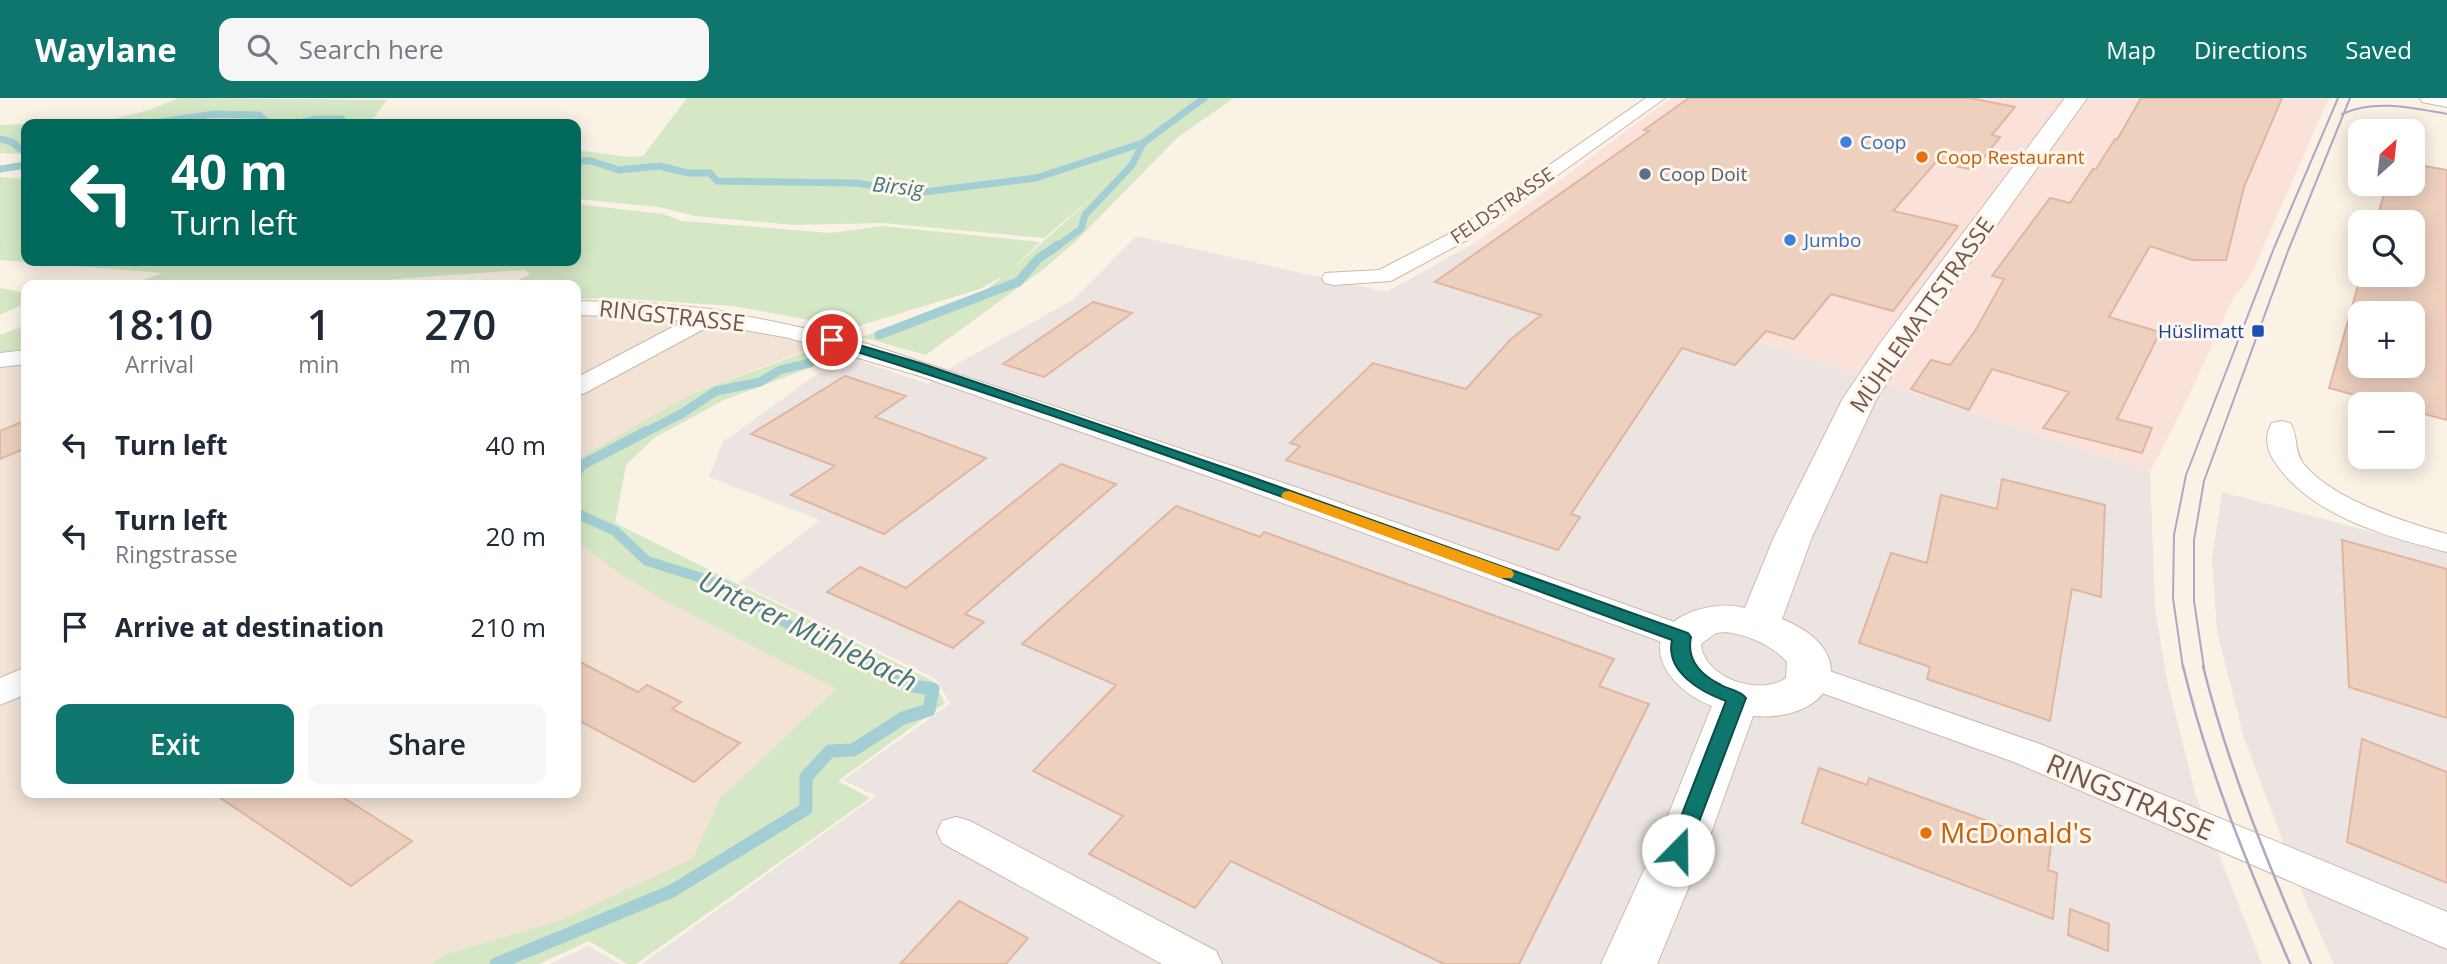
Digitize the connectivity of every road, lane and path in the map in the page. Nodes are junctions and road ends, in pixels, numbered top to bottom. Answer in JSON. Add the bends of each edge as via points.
{"nodes":[{"id":1,"x":1657,"y":98,"type":"edge"},
{"id":2,"x":2076,"y":98,"type":"edge"},
{"id":3,"x":2428,"y":98,"type":"edge"},
{"id":4,"x":2447,"y":102,"type":"edge"},
{"id":5,"x":1333,"y":278,"type":"dead end"},
{"id":6,"x":581,"y":308,"type":"edge"},
{"id":7,"x":712,"y":316,"type":"junction"},
{"id":8,"x":21,"y":358,"type":"edge"},
{"id":9,"x":0,"y":360,"type":"edge"},
{"id":10,"x":581,"y":385,"type":"edge"},
{"id":11,"x":2281,"y":429,"type":"dead end"},
{"id":12,"x":2447,"y":543,"type":"edge"},
{"id":13,"x":1759,"y":624,"type":"junction"},
{"id":14,"x":1682,"y":637,"type":"junction"},
{"id":15,"x":1809,"y":676,"type":"junction"},
{"id":16,"x":21,"y":682,"type":"edge"},
{"id":17,"x":0,"y":693,"type":"edge"},
{"id":18,"x":1737,"y":698,"type":"junction"},
{"id":19,"x":956,"y":832,"type":"dead end"},
{"id":20,"x":2447,"y":931,"type":"edge"},
{"id":21,"x":1201,"y":964,"type":"edge"},
{"id":22,"x":1629,"y":964,"type":"edge"}],
"edges":[{"from":1,"to":5,"type":"street","name":"FELDSTRASSE","via":[[1460,236],[1411,264],[1383,276]]},
{"from":2,"to":13,"type":"main road","name":"MÜHLEMATTSTRASSE","via":[[1858,400],[1793,537]]},
{"from":3,"to":4,"type":"street"},
{"from":6,"to":7,"type":"street","name":"RINGSTRASSE"},
{"from":7,"to":10,"type":"street"},
{"from":7,"to":14,"type":"street","name":"RINGSTRASSE","via":[[832,340],[916,366]]},
{"from":8,"to":9,"type":"street"},
{"from":11,"to":12,"type":"street","via":[[2278,441],[2283,455],[2298,475],[2326,495],[2385,524]]},
{"from":13,"to":14,"type":"main road","via":[[1711,619],[1688,629]]},
{"from":13,"to":15,"type":"main road","via":[[1802,652]]},
{"from":14,"to":18,"type":"main road","via":[[1679,650],[1696,678]]},
{"from":15,"to":18,"type":"main road","via":[[1805,686],[1785,699]]},
{"from":15,"to":20,"type":"street","name":"RINGSTRASSE","via":[[2027,753]]},
{"from":16,"to":17,"type":"street"},
{"from":18,"to":22,"type":"main road","via":[[1686,833]]},
{"from":19,"to":21,"type":"street"}]}
